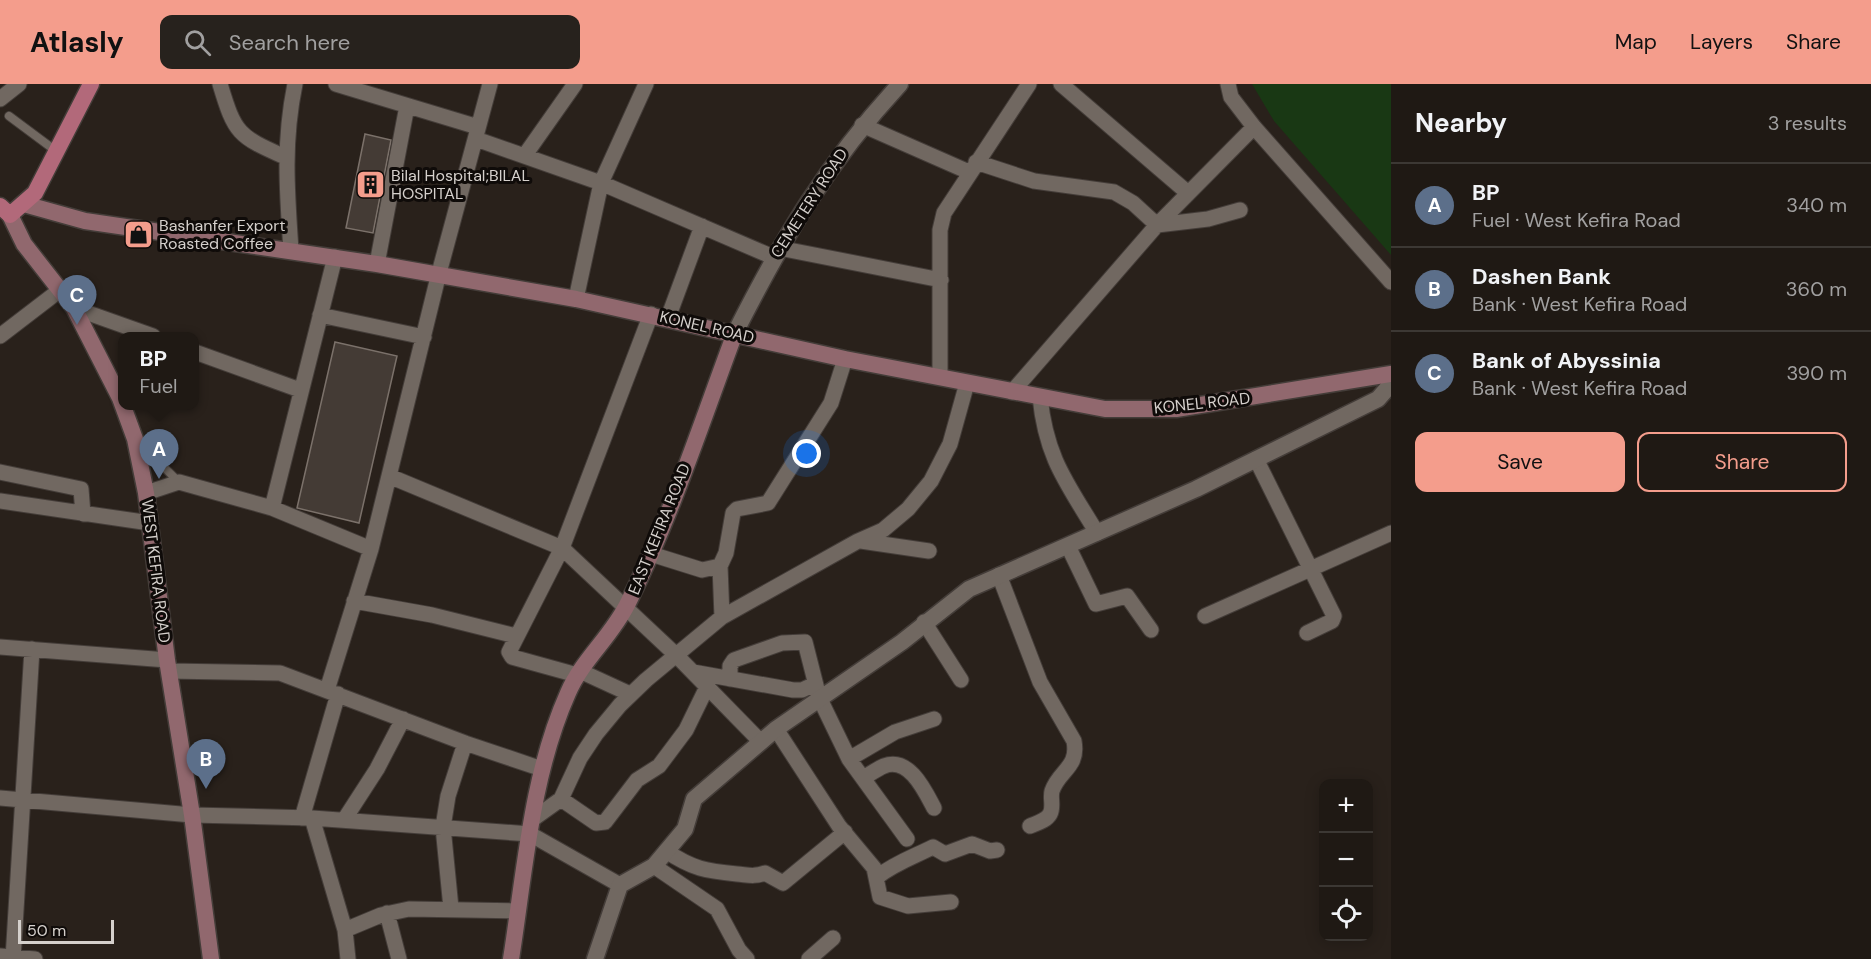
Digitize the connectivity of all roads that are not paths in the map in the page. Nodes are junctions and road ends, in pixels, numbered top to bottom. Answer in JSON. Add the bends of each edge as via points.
{"nodes":[{"id":1,"x":18,"y":84,"type":"edge"},
{"id":2,"x":91,"y":84,"type":"edge"},
{"id":3,"x":220,"y":84,"type":"edge"},
{"id":4,"x":295,"y":84,"type":"edge"},
{"id":5,"x":336,"y":84,"type":"edge"},
{"id":6,"x":489,"y":84,"type":"edge"},
{"id":7,"x":575,"y":84,"type":"edge"},
{"id":8,"x":646,"y":84,"type":"edge"},
{"id":9,"x":900,"y":84,"type":"edge"},
{"id":10,"x":1029,"y":84,"type":"edge"},
{"id":11,"x":1061,"y":84,"type":"edge"},
{"id":12,"x":1228,"y":84,"type":"edge"},
{"id":13,"x":0,"y":99,"type":"edge"},
{"id":14,"x":407,"y":106,"type":"junction"},
{"id":15,"x":9,"y":116,"type":"dead end"},
{"id":16,"x":862,"y":125,"type":"junction"},
{"id":17,"x":1254,"y":127,"type":"junction"},
{"id":18,"x":477,"y":133,"type":"junction"},
{"id":19,"x":56,"y":152,"type":"junction"},
{"id":20,"x":525,"y":155,"type":"junction"},
{"id":21,"x":285,"y":157,"type":"junction"},
{"id":22,"x":973,"y":167,"type":"junction"},
{"id":23,"x":601,"y":183,"type":"junction"},
{"id":24,"x":1188,"y":193,"type":"junction"},
{"id":25,"x":24,"y":204,"type":"junction"},
{"id":26,"x":1240,"y":210,"type":"dead end"},
{"id":27,"x":5,"y":211,"type":"edge"},
{"id":28,"x":1157,"y":225,"type":"junction"},
{"id":29,"x":702,"y":226,"type":"junction"},
{"id":30,"x":291,"y":250,"type":"junction"},
{"id":31,"x":776,"y":252,"type":"junction"},
{"id":32,"x":335,"y":257,"type":"junction"},
{"id":33,"x":377,"y":264,"type":"junction"},
{"id":34,"x":439,"y":273,"type":"junction"},
{"id":35,"x":941,"y":280,"type":"junction"},
{"id":36,"x":1391,"y":282,"type":"edge"},
{"id":37,"x":60,"y":290,"type":"junction"},
{"id":38,"x":576,"y":299,"type":"junction"},
{"id":39,"x":74,"y":308,"type":"junction"},
{"id":40,"x":651,"y":314,"type":"junction"},
{"id":41,"x":320,"y":315,"type":"junction"},
{"id":42,"x":668,"y":318,"type":"junction"},
{"id":43,"x":142,"y":332,"type":"edge"},
{"id":44,"x":735,"y":333,"type":"junction"},
{"id":45,"x":0,"y":336,"type":"edge"},
{"id":46,"x":424,"y":337,"type":"junction"},
{"id":47,"x":199,"y":353,"type":"edge"},
{"id":48,"x":845,"y":359,"type":"junction"},
{"id":49,"x":1391,"y":374,"type":"edge"},
{"id":50,"x":940,"y":376,"type":"junction"},
{"id":51,"x":967,"y":383,"type":"junction"},
{"id":52,"x":1391,"y":384,"type":"edge"},
{"id":53,"x":300,"y":390,"type":"junction"},
{"id":54,"x":1012,"y":392,"type":"junction"},
{"id":55,"x":118,"y":395,"type":"edge"},
{"id":56,"x":1040,"y":397,"type":"junction"},
{"id":57,"x":124,"y":410,"type":"edge"},
{"id":58,"x":135,"y":439,"type":"junction"},
{"id":59,"x":1256,"y":459,"type":"junction"},
{"id":60,"x":0,"y":472,"type":"edge"},
{"id":61,"x":389,"y":476,"type":"junction"},
{"id":62,"x":179,"y":482,"type":"junction"},
{"id":63,"x":146,"y":493,"type":"junction"},
{"id":64,"x":0,"y":501,"type":"edge"},
{"id":65,"x":272,"y":508,"type":"junction"},
{"id":66,"x":83,"y":514,"type":"junction"},
{"id":67,"x":150,"y":523,"type":"junction"},
{"id":68,"x":1097,"y":533,"type":"junction"},
{"id":69,"x":1391,"y":533,"type":"edge"},
{"id":70,"x":858,"y":541,"type":"junction"},
{"id":71,"x":1068,"y":546,"type":"junction"},
{"id":72,"x":562,"y":548,"type":"junction"},
{"id":73,"x":371,"y":549,"type":"junction"},
{"id":74,"x":929,"y":551,"type":"dead end"},
{"id":75,"x":651,"y":554,"type":"junction"},
{"id":76,"x":720,"y":567,"type":"junction"},
{"id":77,"x":1312,"y":567,"type":"junction"},
{"id":78,"x":999,"y":575,"type":"junction"},
{"id":79,"x":354,"y":601,"type":"junction"},
{"id":80,"x":627,"y":606,"type":"junction"},
{"id":81,"x":1204,"y":616,"type":"dead end"},
{"id":82,"x":722,"y":617,"type":"junction"},
{"id":83,"x":924,"y":622,"type":"junction"},
{"id":84,"x":1151,"y":630,"type":"dead end"},
{"id":85,"x":1307,"y":633,"type":"dead end"},
{"id":86,"x":516,"y":636,"type":"junction"},
{"id":87,"x":0,"y":646,"type":"edge"},
{"id":88,"x":32,"y":649,"type":"junction"},
{"id":89,"x":676,"y":655,"type":"junction"},
{"id":90,"x":168,"y":665,"type":"junction"},
{"id":91,"x":693,"y":672,"type":"junction"},
{"id":92,"x":579,"y":673,"type":"junction"},
{"id":93,"x":730,"y":679,"type":"junction"},
{"id":94,"x":961,"y":680,"type":"dead end"},
{"id":95,"x":706,"y":689,"type":"junction"},
{"id":96,"x":817,"y":691,"type":"junction"},
{"id":97,"x":332,"y":692,"type":"junction"},
{"id":98,"x":630,"y":694,"type":"junction"},
{"id":99,"x":403,"y":719,"type":"junction"},
{"id":100,"x":934,"y":719,"type":"dead end"},
{"id":101,"x":776,"y":729,"type":"junction"},
{"id":102,"x":761,"y":742,"type":"junction"},
{"id":103,"x":465,"y":743,"type":"junction"},
{"id":104,"x":849,"y":759,"type":"junction"},
{"id":105,"x":542,"y":769,"type":"junction"},
{"id":106,"x":863,"y":778,"type":"junction"},
{"id":107,"x":0,"y":798,"type":"edge"},
{"id":108,"x":561,"y":799,"type":"junction"},
{"id":109,"x":22,"y":800,"type":"junction"},
{"id":110,"x":934,"y":808,"type":"dead end"},
{"id":111,"x":192,"y":815,"type":"junction"},
{"id":112,"x":307,"y":818,"type":"junction"},
{"id":113,"x":344,"y":820,"type":"junction"},
{"id":114,"x":531,"y":826,"type":"junction"},
{"id":115,"x":1030,"y":826,"type":"dead end"},
{"id":116,"x":443,"y":827,"type":"junction"},
{"id":117,"x":845,"y":832,"type":"junction"},
{"id":118,"x":907,"y":839,"type":"dead end"},
{"id":119,"x":997,"y":850,"type":"dead end"},
{"id":120,"x":666,"y":851,"type":"junction"},
{"id":121,"x":654,"y":866,"type":"junction"},
{"id":122,"x":877,"y":877,"type":"junction"},
{"id":123,"x":620,"y":885,"type":"junction"},
{"id":124,"x":951,"y":902,"type":"dead end"},
{"id":125,"x":451,"y":908,"type":"junction"},
{"id":126,"x":519,"y":911,"type":"junction"},
{"id":127,"x":387,"y":913,"type":"junction"},
{"id":128,"x":345,"y":930,"type":"junction"},
{"id":129,"x":833,"y":938,"type":"dead end"},
{"id":130,"x":9,"y":958,"type":"edge"},
{"id":131,"x":35,"y":959,"type":"edge"},
{"id":132,"x":211,"y":959,"type":"edge"},
{"id":133,"x":348,"y":959,"type":"edge"},
{"id":134,"x":399,"y":959,"type":"edge"},
{"id":135,"x":511,"y":959,"type":"edge"},
{"id":136,"x":595,"y":959,"type":"edge"},
{"id":137,"x":747,"y":959,"type":"edge"},
{"id":138,"x":809,"y":959,"type":"edge"}],
"edges":[{"from":1,"to":13,"type":"street"},
{"from":2,"to":19,"type":"main road"},
{"from":3,"to":21,"type":"street","via":[[241,135]]},
{"from":4,"to":21,"type":"street","via":[[287,120]]},
{"from":5,"to":14,"type":"street"},
{"from":6,"to":18,"type":"street"},
{"from":7,"to":20,"type":"street"},
{"from":8,"to":23,"type":"street"},
{"from":9,"to":16,"type":"street","name":"CEMETERY ROAD"},
{"from":10,"to":22,"type":"street"},
{"from":11,"to":24,"type":"street"},
{"from":12,"to":17,"type":"street","via":[[1231,97]]},
{"from":14,"to":18,"type":"street"},
{"from":14,"to":33,"type":"street"},
{"from":15,"to":19,"type":"lane"},
{"from":16,"to":22,"type":"street"},
{"from":16,"to":31,"type":"street","name":"CEMETERY ROAD","via":[[826,172]]},
{"from":17,"to":24,"type":"street"},
{"from":17,"to":36,"type":"street"},
{"from":18,"to":20,"type":"street"},
{"from":18,"to":34,"type":"street"},
{"from":19,"to":25,"type":"main road","via":[[35,193]]},
{"from":20,"to":23,"type":"street"},
{"from":21,"to":30,"type":"street"},
{"from":22,"to":28,"type":"street","via":[[1034,181],[1113,192],[1133,202]]},
{"from":22,"to":35,"type":"street","via":[[944,213],[940,230]]},
{"from":23,"to":29,"type":"street"},
{"from":23,"to":38,"type":"street"},
{"from":24,"to":28,"type":"street"},
{"from":25,"to":27,"type":"main road"},
{"from":25,"to":30,"type":"main road","name":"KONEL ROAD","via":[[85,220]]},
{"from":26,"to":28,"type":"street","via":[[1208,219]]},
{"from":27,"to":37,"type":"main road","name":"WEST KEFIRA ROAD","via":[[24,244]]},
{"from":28,"to":54,"type":"street"},
{"from":29,"to":31,"type":"street"},
{"from":29,"to":42,"type":"street"},
{"from":30,"to":32,"type":"main road","name":"KONEL ROAD"},
{"from":31,"to":35,"type":"street"},
{"from":31,"to":44,"type":"street","name":"CEMETERY ROAD"},
{"from":32,"to":33,"type":"main road","name":"KONEL ROAD"},
{"from":32,"to":41,"type":"street"},
{"from":33,"to":34,"type":"main road","name":"KONEL ROAD"},
{"from":34,"to":38,"type":"main road","name":"KONEL ROAD"},
{"from":34,"to":46,"type":"street"},
{"from":35,"to":50,"type":"street"},
{"from":37,"to":39,"type":"main road","name":"WEST KEFIRA ROAD"},
{"from":37,"to":45,"type":"street"},
{"from":38,"to":40,"type":"main road","name":"KONEL ROAD"},
{"from":39,"to":43,"type":"street"},
{"from":39,"to":55,"type":"main road","name":"WEST KEFIRA ROAD"},
{"from":40,"to":42,"type":"main road","name":"KONEL ROAD"},
{"from":40,"to":72,"type":"street"},
{"from":41,"to":46,"type":"street"},
{"from":41,"to":53,"type":"street"},
{"from":42,"to":44,"type":"main road","name":"KONEL ROAD"},
{"from":44,"to":48,"type":"main road","name":"KONEL ROAD"},
{"from":44,"to":75,"type":"main road","name":"EAST KEFIRA ROAD"},
{"from":46,"to":61,"type":"street"},
{"from":47,"to":53,"type":"street"},
{"from":48,"to":50,"type":"main road","name":"KONEL ROAD"},
{"from":48,"to":76,"type":"street","via":[[831,403],[768,503],[733,513]]},
{"from":49,"to":56,"type":"main road","name":"KONEL ROAD","via":[[1176,409],[1105,409]]},
{"from":50,"to":51,"type":"main road","name":"KONEL ROAD"},
{"from":51,"to":54,"type":"main road","name":"KONEL ROAD"},
{"from":51,"to":70,"type":"street","via":[[950,444],[932,481],[883,530]]},
{"from":52,"to":59,"type":"street","via":[[1378,399]]},
{"from":53,"to":65,"type":"street"},
{"from":54,"to":56,"type":"main road","name":"KONEL ROAD"},
{"from":56,"to":68,"type":"street","via":[[1053,460]]},
{"from":57,"to":58,"type":"main road","name":"WEST KEFIRA ROAD"},
{"from":58,"to":62,"type":"lane"},
{"from":58,"to":63,"type":"main road","name":"WEST KEFIRA ROAD"},
{"from":59,"to":68,"type":"street"},
{"from":59,"to":77,"type":"street"},
{"from":60,"to":66,"type":"street","via":[[77,487],[82,492]]},
{"from":61,"to":72,"type":"street"},
{"from":61,"to":73,"type":"street"},
{"from":62,"to":63,"type":"street"},
{"from":62,"to":65,"type":"street"},
{"from":63,"to":67,"type":"main road","name":"WEST KEFIRA ROAD"},
{"from":64,"to":66,"type":"street"},
{"from":65,"to":73,"type":"street"},
{"from":66,"to":67,"type":"street"},
{"from":67,"to":90,"type":"main road","name":"WEST KEFIRA ROAD"},
{"from":68,"to":71,"type":"street"},
{"from":69,"to":77,"type":"street"},
{"from":70,"to":74,"type":"street"},
{"from":70,"to":82,"type":"street"},
{"from":71,"to":78,"type":"street"},
{"from":71,"to":84,"type":"street","via":[[1096,604],[1127,596]]},
{"from":72,"to":80,"type":"street"},
{"from":72,"to":86,"type":"street"},
{"from":73,"to":79,"type":"street"},
{"from":75,"to":76,"type":"street","via":[[702,570]]},
{"from":75,"to":80,"type":"main road","name":"EAST KEFIRA ROAD"},
{"from":76,"to":82,"type":"street"},
{"from":77,"to":81,"type":"street"},
{"from":77,"to":85,"type":"street","via":[[1334,618]]},
{"from":78,"to":83,"type":"street","via":[[969,589]]},
{"from":78,"to":115,"type":"street","via":[[1040,682],[1076,751],[1052,791],[1048,817]]},
{"from":79,"to":86,"type":"street"},
{"from":79,"to":97,"type":"street"},
{"from":80,"to":89,"type":"street"},
{"from":80,"to":92,"type":"main road","name":"EAST KEFIRA ROAD"},
{"from":82,"to":89,"type":"street"},
{"from":83,"to":94,"type":"street"},
{"from":83,"to":96,"type":"street","via":[[902,642]]},
{"from":86,"to":92,"type":"street","via":[[510,656]]},
{"from":87,"to":88,"type":"street"},
{"from":88,"to":90,"type":"street"},
{"from":88,"to":109,"type":"street"},
{"from":89,"to":91,"type":"street"},
{"from":89,"to":98,"type":"street"},
{"from":90,"to":97,"type":"street","via":[[280,673]]},
{"from":90,"to":111,"type":"main road","name":"WEST KEFIRA ROAD"},
{"from":91,"to":93,"type":"street"},
{"from":91,"to":95,"type":"street"},
{"from":92,"to":98,"type":"street"},
{"from":92,"to":105,"type":"main road","name":"EAST KEFIRA ROAD","via":[[567,694]]},
{"from":93,"to":96,"type":"street"},
{"from":93,"to":96,"type":"street","via":[[734,660],[782,643],[802,641]]},
{"from":95,"to":102,"type":"street"},
{"from":95,"to":108,"type":"street","via":[[686,730],[658,766],[637,780],[605,822],[596,823]]},
{"from":96,"to":101,"type":"street"},
{"from":96,"to":104,"type":"street"},
{"from":97,"to":99,"type":"street"},
{"from":97,"to":112,"type":"street"},
{"from":98,"to":108,"type":"street","via":[[580,758]]},
{"from":99,"to":103,"type":"street"},
{"from":99,"to":113,"type":"street","via":[[377,770]]},
{"from":100,"to":104,"type":"street","via":[[896,732]]},
{"from":101,"to":102,"type":"street"},
{"from":101,"to":117,"type":"street"},
{"from":102,"to":120,"type":"street","via":[[694,799],[685,829]]},
{"from":103,"to":105,"type":"street"},
{"from":103,"to":116,"type":"street","via":[[448,796]]},
{"from":104,"to":106,"type":"street"},
{"from":105,"to":114,"type":"main road","name":"EAST KEFIRA ROAD"},
{"from":106,"to":110,"type":"street","via":[[886,765],[897,765],[921,782]]},
{"from":106,"to":118,"type":"street"},
{"from":107,"to":109,"type":"street"},
{"from":108,"to":114,"type":"street"},
{"from":109,"to":111,"type":"street"},
{"from":109,"to":130,"type":"street"},
{"from":111,"to":112,"type":"street"},
{"from":111,"to":132,"type":"main road","name":"WEST KEFIRA ROAD"},
{"from":112,"to":113,"type":"street"},
{"from":112,"to":128,"type":"street"},
{"from":113,"to":116,"type":"street"},
{"from":114,"to":116,"type":"street"},
{"from":114,"to":123,"type":"street"},
{"from":114,"to":126,"type":"main road","name":"EAST KEFIRA ROAD"},
{"from":116,"to":125,"type":"street"},
{"from":117,"to":120,"type":"street","via":[[783,883],[765,873],[755,878],[707,872]]},
{"from":117,"to":122,"type":"street"},
{"from":119,"to":122,"type":"street","via":[[972,844],[945,854],[933,847],[894,864]]},
{"from":120,"to":121,"type":"street"},
{"from":121,"to":123,"type":"street"},
{"from":121,"to":137,"type":"street","via":[[717,909]]},
{"from":122,"to":124,"type":"street","via":[[878,893],[886,900],[916,906]]},
{"from":123,"to":136,"type":"street"},
{"from":125,"to":126,"type":"street"},
{"from":125,"to":127,"type":"street"},
{"from":126,"to":135,"type":"main road","name":"EAST KEFIRA ROAD"},
{"from":127,"to":128,"type":"street"},
{"from":127,"to":134,"type":"street"},
{"from":128,"to":133,"type":"street"},
{"from":129,"to":138,"type":"street"},
{"from":130,"to":131,"type":"street"}]}
